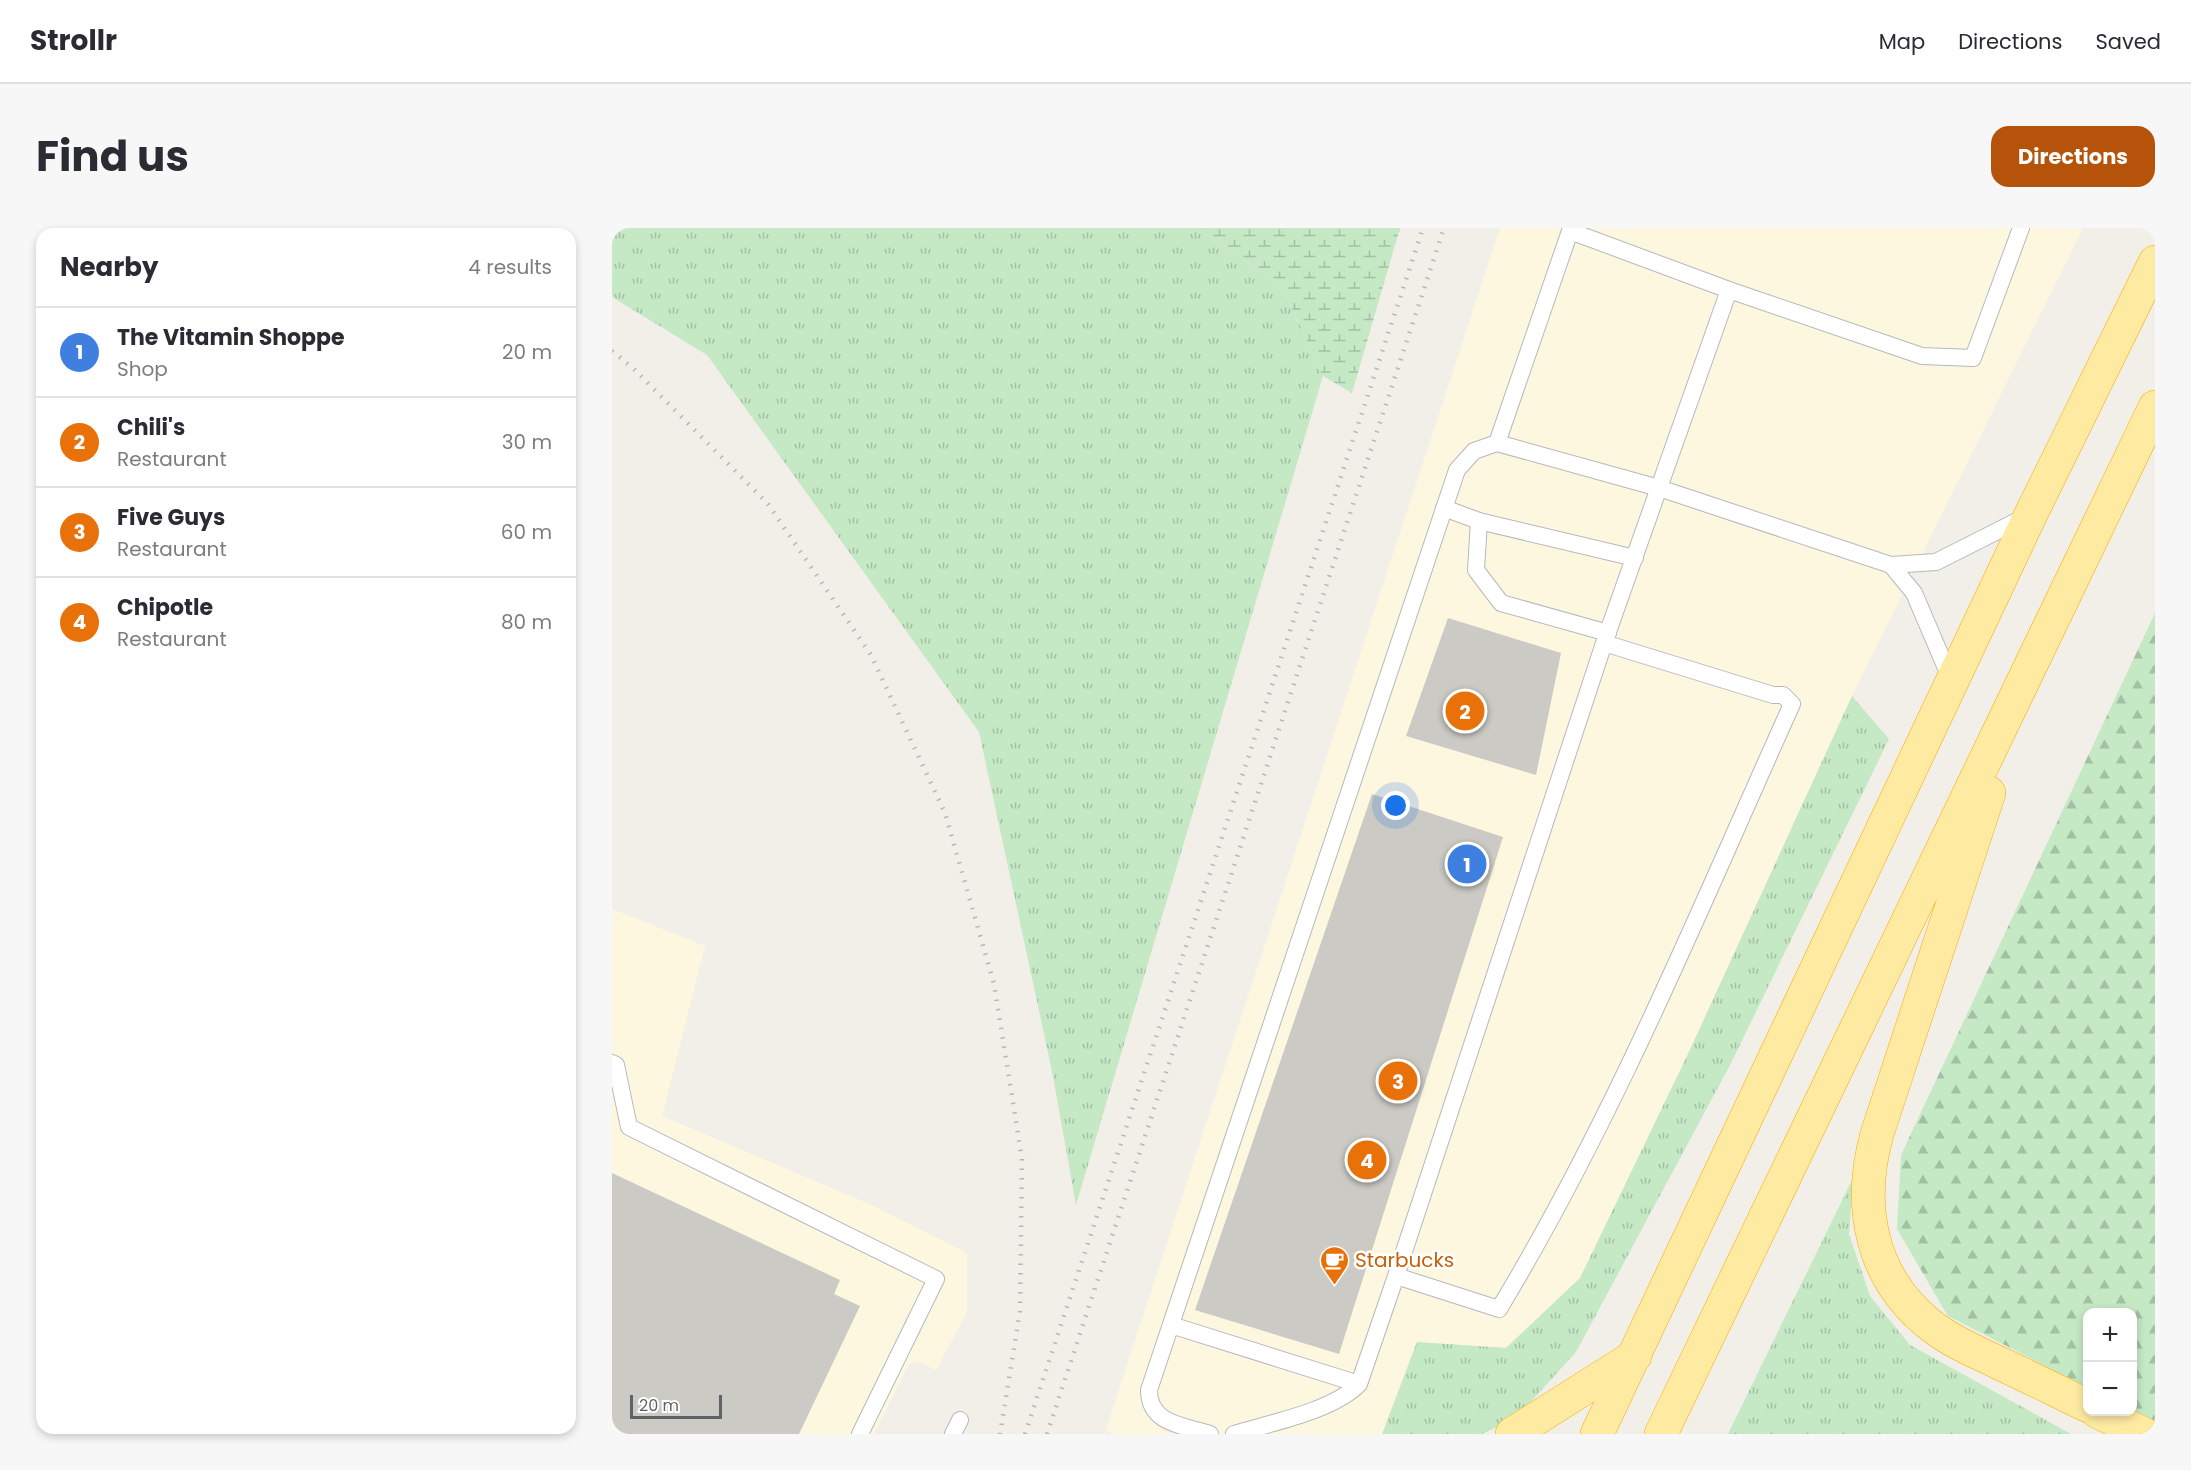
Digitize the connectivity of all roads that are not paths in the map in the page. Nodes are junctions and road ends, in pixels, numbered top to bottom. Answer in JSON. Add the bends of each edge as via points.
{"nodes":[{"id":1,"x":2021,"y":228,"type":"edge"},
{"id":2,"x":1570,"y":230,"type":"edge"},
{"id":3,"x":2155,"y":262,"type":"edge"},
{"id":4,"x":1729,"y":290,"type":"junction"},
{"id":5,"x":2155,"y":406,"type":"edge"},
{"id":6,"x":1497,"y":443,"type":"junction"},
{"id":7,"x":1659,"y":488,"type":"junction"},
{"id":8,"x":1444,"y":508,"type":"junction"},
{"id":9,"x":2031,"y":514,"type":"junction"},
{"id":10,"x":1479,"y":521,"type":"junction"},
{"id":11,"x":1635,"y":558,"type":"junction"},
{"id":12,"x":1891,"y":565,"type":"junction"},
{"id":13,"x":1606,"y":638,"type":"junction"},
{"id":14,"x":2030,"y":668,"type":"junction"},
{"id":15,"x":1952,"y":683,"type":"junction"},
{"id":16,"x":612,"y":1062,"type":"edge"},
{"id":17,"x":1396,"y":1276,"type":"junction"},
{"id":18,"x":1171,"y":1325,"type":"junction"},
{"id":19,"x":1635,"y":1356,"type":"junction"},
{"id":20,"x":1359,"y":1384,"type":"junction"},
{"id":21,"x":2083,"y":1404,"type":"edge"},
{"id":22,"x":2106,"y":1416,"type":"edge"},
{"id":23,"x":860,"y":1434,"type":"edge"},
{"id":24,"x":1210,"y":1434,"type":"edge"},
{"id":25,"x":1234,"y":1434,"type":"edge"},
{"id":26,"x":1512,"y":1434,"type":"edge"},
{"id":27,"x":1597,"y":1434,"type":"edge"},
{"id":28,"x":1661,"y":1434,"type":"edge"},
{"id":29,"x":2144,"y":1434,"type":"edge"}],
"edges":[{"from":1,"to":4,"type":"lane","via":[[1973,358],[1922,356]]},
{"from":2,"to":4,"type":"lane"},
{"from":2,"to":6,"type":"lane"},
{"from":3,"to":9,"type":"highway"},
{"from":4,"to":7,"type":"lane"},
{"from":5,"to":14,"type":"highway"},
{"from":6,"to":7,"type":"lane"},
{"from":6,"to":8,"type":"lane","via":[[1474,451],[1456,471]]},
{"from":7,"to":11,"type":"lane"},
{"from":7,"to":12,"type":"lane"},
{"from":8,"to":10,"type":"lane"},
{"from":8,"to":18,"type":"lane"},
{"from":9,"to":12,"type":"lane","via":[[1936,562]]},
{"from":9,"to":15,"type":"highway"},
{"from":10,"to":11,"type":"lane"},
{"from":10,"to":13,"type":"lane","via":[[1476,570],[1501,603]]},
{"from":11,"to":13,"type":"lane"},
{"from":12,"to":15,"type":"lane","via":[[1914,593]]},
{"from":13,"to":17,"type":"lane"},
{"from":13,"to":17,"type":"lane","via":[[1773,695],[1784,695],[1792,704],[1606,1115],[1562,1202],[1499,1309]]},
{"from":14,"to":21,"type":"highway","via":[[1877,1134],[1866,1188],[1874,1242],[1884,1268],[1896,1289],[1932,1326]]},
{"from":14,"to":28,"type":"highway"},
{"from":15,"to":19,"type":"highway"},
{"from":16,"to":23,"type":"lane","via":[[616,1065],[629,1127],[936,1279]]},
{"from":17,"to":20,"type":"lane"},
{"from":18,"to":20,"type":"lane"},
{"from":18,"to":24,"type":"lane","via":[[1149,1390],[1149,1403],[1157,1416]]},
{"from":19,"to":26,"type":"highway"},
{"from":19,"to":27,"type":"highway"},
{"from":20,"to":25,"type":"lane","via":[[1349,1394],[1321,1406]]},
{"from":22,"to":29,"type":"highway"}]}
